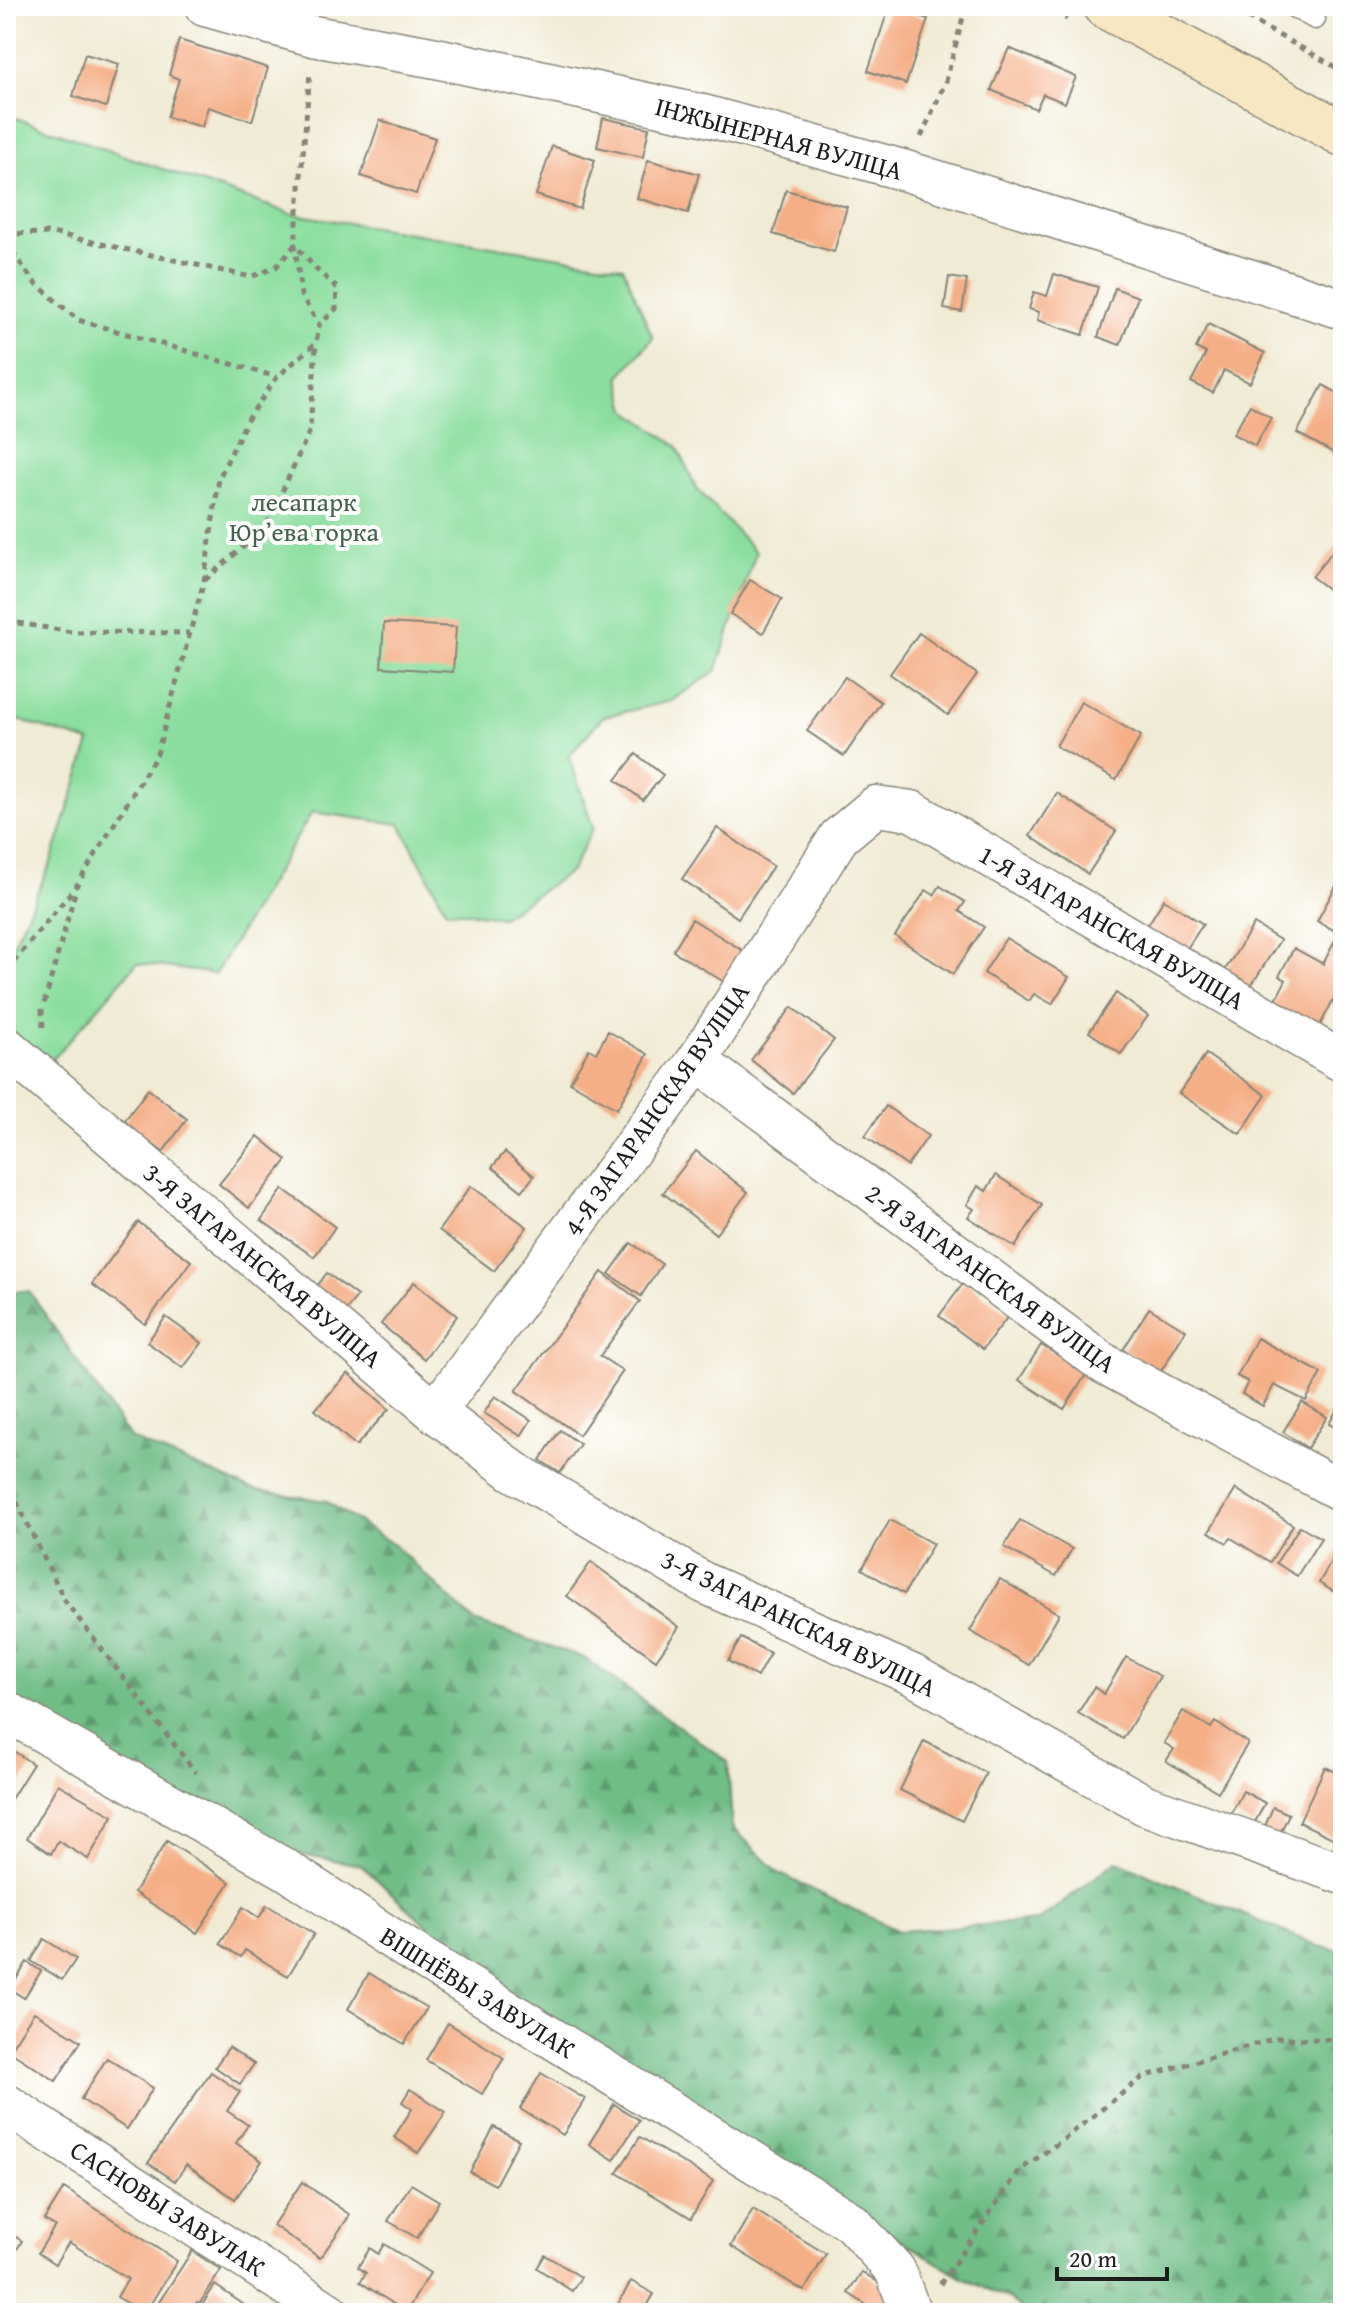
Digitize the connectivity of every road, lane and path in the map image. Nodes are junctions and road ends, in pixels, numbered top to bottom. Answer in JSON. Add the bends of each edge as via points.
{"nodes":[{"id":1,"x":205,"y":6,"type":"edge"},
{"id":2,"x":966,"y":6,"type":"edge"},
{"id":3,"x":1105,"y":6,"type":"edge"},
{"id":4,"x":1226,"y":6,"type":"edge"},
{"id":5,"x":1291,"y":6,"type":"edge"},
{"id":6,"x":1315,"y":19,"type":"dead end"},
{"id":7,"x":313,"y":36,"type":"junction"},
{"id":8,"x":1343,"y":71,"type":"edge"},
{"id":9,"x":1343,"y":134,"type":"edge"},
{"id":10,"x":906,"y":171,"type":"junction"},
{"id":11,"x":6,"y":234,"type":"edge"},
{"id":12,"x":6,"y":242,"type":"edge"},
{"id":13,"x":295,"y":245,"type":"junction"},
{"id":14,"x":1343,"y":309,"type":"edge"},
{"id":15,"x":319,"y":325,"type":"junction"},
{"id":16,"x":316,"y":343,"type":"junction"},
{"id":17,"x":277,"y":377,"type":"junction"},
{"id":18,"x":204,"y":581,"type":"junction"},
{"id":19,"x":6,"y":621,"type":"edge"},
{"id":20,"x":189,"y":633,"type":"junction"},
{"id":21,"x":876,"y":806,"type":"joint"},
{"id":22,"x":77,"y":885,"type":"junction"},
{"id":23,"x":6,"y":971,"type":"edge"},
{"id":24,"x":6,"y":1047,"type":"edge"},
{"id":25,"x":697,"y":1061,"type":"junction"},
{"id":26,"x":1343,"y":1062,"type":"edge"},
{"id":27,"x":49,"y":1083,"type":"junction"},
{"id":28,"x":435,"y":1412,"type":"junction"},
{"id":29,"x":6,"y":1480,"type":"edge"},
{"id":30,"x":1343,"y":1492,"type":"edge"},
{"id":31,"x":6,"y":1711,"type":"edge"},
{"id":32,"x":198,"y":1776,"type":"dead end"},
{"id":33,"x":1343,"y":1874,"type":"edge"},
{"id":34,"x":1343,"y":2040,"type":"edge"},
{"id":35,"x":6,"y":2104,"type":"edge"},
{"id":36,"x":925,"y":2300,"type":"edge"},
{"id":37,"x":1343,"y":2305,"type":"edge"},
{"id":38,"x":329,"y":2313,"type":"edge"},
{"id":39,"x":1095,"y":2313,"type":"edge"},
{"id":40,"x":1255,"y":2313,"type":"edge"},
{"id":41,"x":1318,"y":2313,"type":"edge"}],
"edges":[{"from":1,"to":7,"type":"street","name":"ІНЖЫНЕРНАЯ ВУЛІЦА"},
{"from":2,"to":10,"type":"path","via":[[946,81]]},
{"from":3,"to":9,"type":"main road"},
{"from":4,"to":8,"type":"path"},
{"from":5,"to":6,"type":"lane"},
{"from":7,"to":10,"type":"street","name":"ІНЖЫНЕРНАЯ ВУЛІЦА","via":[[703,115]]},
{"from":7,"to":13,"type":"path"},
{"from":10,"to":14,"type":"street","name":"ІНЖЫНЕРНАЯ ВУЛІЦА"},
{"from":11,"to":13,"type":"path","via":[[52,233],[251,277],[276,267]]},
{"from":12,"to":17,"type":"path","via":[[33,281],[78,320]]},
{"from":13,"to":15,"type":"path","via":[[301,295]]},
{"from":13,"to":15,"type":"path","via":[[337,288],[336,309]]},
{"from":15,"to":16,"type":"path"},
{"from":16,"to":17,"type":"path"},
{"from":16,"to":18,"type":"path","via":[[310,430],[266,527]]},
{"from":17,"to":18,"type":"path","via":[[247,420],[219,478]]},
{"from":18,"to":20,"type":"path"},
{"from":19,"to":20,"type":"path","via":[[72,632]]},
{"from":20,"to":22,"type":"path","via":[[157,754]]},
{"from":21,"to":25,"type":"street","name":"4-Я ЗАГАРАНСКАЯ ВУЛІЦА","via":[[839,837]]},
{"from":21,"to":26,"type":"street","name":"1-Я ЗАГАРАНСКАЯ ВУЛІЦА","via":[[912,811]]},
{"from":22,"to":23,"type":"path"},
{"from":22,"to":27,"type":"path","via":[[42,1011]]},
{"from":24,"to":27,"type":"street","name":"3-Я ЗАГАРАНСКАЯ ВУЛІЦА"},
{"from":25,"to":28,"type":"street","name":"4-Я ЗАГАРАНСКАЯ ВУЛІЦА"},
{"from":25,"to":30,"type":"street","name":"2-Я ЗАГАРАНСКАЯ ВУЛІЦА","via":[[1103,1363]]},
{"from":27,"to":28,"type":"street","name":"3-Я ЗАГАРАНСКАЯ ВУЛІЦА"},
{"from":28,"to":33,"type":"street","name":"3-Я ЗАГАРАНСКАЯ ВУЛІЦА","via":[[513,1471],[704,1583],[913,1675],[1145,1805]]},
{"from":29,"to":32,"type":"path","via":[[65,1601]]},
{"from":31,"to":36,"type":"street","name":"ВІШНЁВЫ ЗАВУЛАК","via":[[285,1869],[851,2222]]},
{"from":34,"to":36,"type":"path","via":[[1276,2038],[1143,2077],[1020,2170]]},
{"from":35,"to":38,"type":"street","name":"САСНОВЫ ЗАВУЛАК"},
{"from":37,"to":41,"type":"path"},
{"from":39,"to":40,"type":"path"}]}
